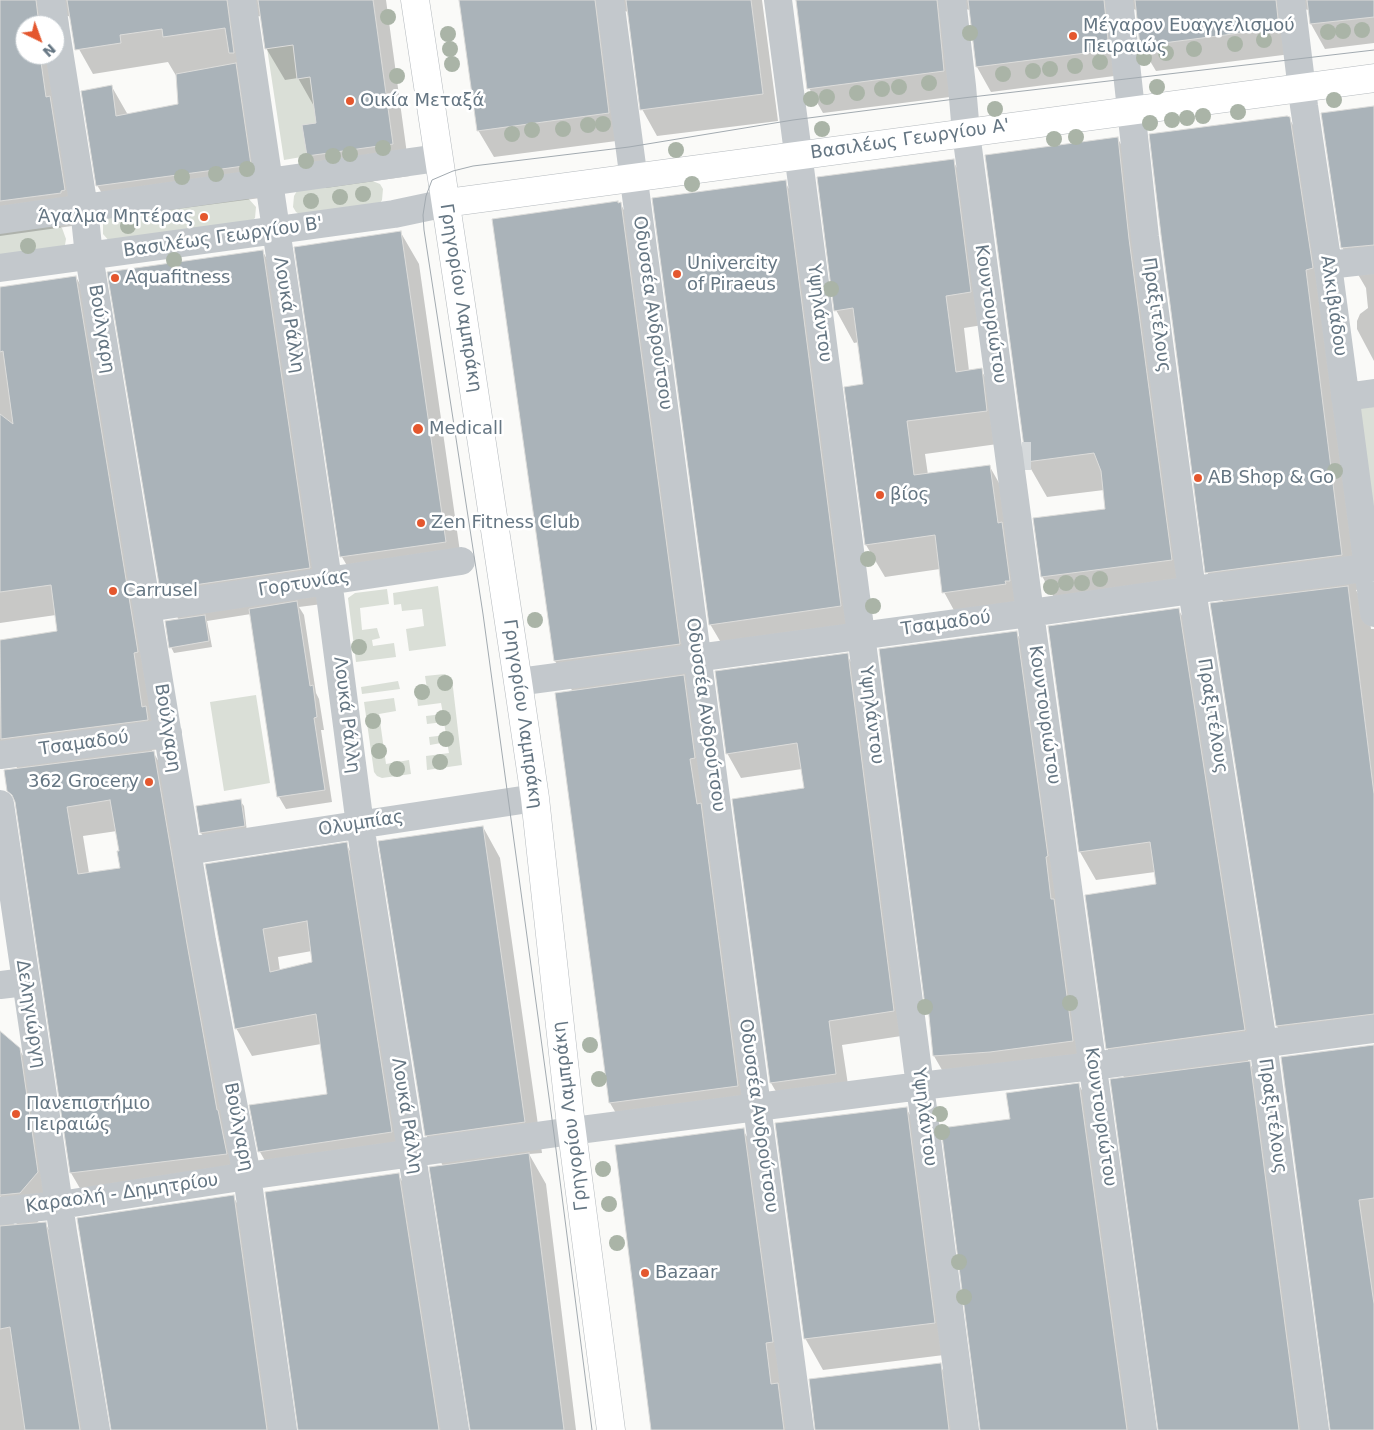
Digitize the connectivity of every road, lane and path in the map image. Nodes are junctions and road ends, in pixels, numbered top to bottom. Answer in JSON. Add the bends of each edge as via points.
{"nodes":[{"id":1,"x":51,"y":0,"type":"edge"},
{"id":2,"x":242,"y":0,"type":"edge"},
{"id":3,"x":415,"y":0,"type":"edge"},
{"id":4,"x":610,"y":0,"type":"edge"},
{"id":5,"x":778,"y":0,"type":"edge"},
{"id":6,"x":952,"y":0,"type":"edge"},
{"id":7,"x":1119,"y":0,"type":"edge"},
{"id":8,"x":1291,"y":0,"type":"edge"},
{"id":9,"x":53,"y":15,"type":"edge"},
{"id":10,"x":61,"y":65,"type":"edge"},
{"id":11,"x":1374,"y":78,"type":"edge"},
{"id":12,"x":1302,"y":87,"type":"junction"},
{"id":13,"x":1131,"y":111,"type":"junction"},
{"id":14,"x":966,"y":133,"type":"junction"},
{"id":15,"x":798,"y":155,"type":"junction"},
{"id":16,"x":438,"y":158,"type":"junction"},
{"id":17,"x":633,"y":177,"type":"junction"},
{"id":18,"x":269,"y":182,"type":"junction"},
{"id":19,"x":446,"y":202,"type":"junction"},
{"id":20,"x":84,"y":208,"type":"junction"},
{"id":21,"x":0,"y":220,"type":"edge"},
{"id":22,"x":276,"y":230,"type":"junction"},
{"id":23,"x":89,"y":256,"type":"junction"},
{"id":24,"x":1374,"y":260,"type":"edge"},
{"id":25,"x":1328,"y":266,"type":"junction"},
{"id":26,"x":0,"y":268,"type":"edge"},
{"id":27,"x":1374,"y":393,"type":"edge"},
{"id":28,"x":1345,"y":397,"type":"junction"},
{"id":29,"x":461,"y":561,"type":"dead end"},
{"id":30,"x":1371,"y":567,"type":"edge"},
{"id":31,"x":328,"y":580,"type":"junction"},
{"id":32,"x":1192,"y":590,"type":"junction"},
{"id":33,"x":147,"y":608,"type":"junction"},
{"id":34,"x":1030,"y":613,"type":"junction"},
{"id":35,"x":1374,"y":613,"type":"edge"},
{"id":36,"x":861,"y":636,"type":"junction"},
{"id":37,"x":697,"y":658,"type":"junction"},
{"id":38,"x":518,"y":682,"type":"junction"},
{"id":39,"x":168,"y":733,"type":"junction"},
{"id":40,"x":0,"y":755,"type":"edge"},
{"id":41,"x":535,"y":798,"type":"junction"},
{"id":42,"x":0,"y":804,"type":"edge"},
{"id":43,"x":360,"y":825,"type":"junction"},
{"id":44,"x":187,"y":851,"type":"junction"},
{"id":45,"x":13,"y":983,"type":"edge"},
{"id":46,"x":1374,"y":1029,"type":"edge"},
{"id":47,"x":1263,"y":1043,"type":"junction"},
{"id":48,"x":1093,"y":1066,"type":"junction"},
{"id":49,"x":920,"y":1086,"type":"junction"},
{"id":50,"x":757,"y":1107,"type":"junction"},
{"id":51,"x":572,"y":1130,"type":"junction"},
{"id":52,"x":412,"y":1153,"type":"junction"},
{"id":53,"x":247,"y":1176,"type":"junction"},
{"id":54,"x":60,"y":1205,"type":"junction"},
{"id":55,"x":0,"y":1211,"type":"edge"},
{"id":56,"x":96,"y":1430,"type":"edge"},
{"id":57,"x":283,"y":1430,"type":"edge"},
{"id":58,"x":455,"y":1430,"type":"edge"},
{"id":59,"x":611,"y":1430,"type":"edge"},
{"id":60,"x":800,"y":1430,"type":"edge"},
{"id":61,"x":965,"y":1430,"type":"edge"},
{"id":62,"x":1143,"y":1430,"type":"edge"},
{"id":63,"x":1315,"y":1430,"type":"edge"}],
"edges":[{"from":1,"to":9,"type":"street","name":"Βούλγαρη"},
{"from":2,"to":18,"type":"street","name":"Λουκά Ράλλη"},
{"from":3,"to":16,"type":"main road","name":"Γρηγορίου Λαμπράκη"},
{"from":4,"to":17,"type":"street","name":"Οδυσσέα Ανδρούτσου"},
{"from":5,"to":15,"type":"street","name":"Υψηλάντου"},
{"from":6,"to":14,"type":"street","name":"Κουντουριώτου"},
{"from":7,"to":13,"type":"street","name":"Πραξιτέλους"},
{"from":8,"to":12,"type":"street","name":"Αλκιβιάδου"},
{"from":10,"to":20,"type":"street","name":"Βούλγαρη"},
{"from":11,"to":12,"type":"main road","name":"Βασιλέως Γεωργίου Α'"},
{"from":12,"to":13,"type":"main road","name":"Βασιλέως Γεωργίου Α'"},
{"from":12,"to":25,"type":"street","name":"Αλκιβιάδου"},
{"from":13,"to":14,"type":"main road","name":"Βασιλέως Γεωργίου Α'"},
{"from":13,"to":32,"type":"street","name":"Πραξιτέλους"},
{"from":14,"to":15,"type":"main road","name":"Βασιλέως Γεωργίου Α'"},
{"from":14,"to":34,"type":"street","name":"Κουντουριώτου","via":[[1015,458]]},
{"from":15,"to":17,"type":"main road","name":"Βασιλέως Γεωργίου Α'"},
{"from":15,"to":36,"type":"street","name":"Υψηλάντου"},
{"from":16,"to":18,"type":"street"},
{"from":16,"to":19,"type":"main road","name":"Γρηγορίου Λαμπράκη"},
{"from":17,"to":19,"type":"main road","name":"Βασιλέως Γεωργίου Α'"},
{"from":17,"to":37,"type":"street","name":"Οδυσσέα Ανδρούτσου"},
{"from":18,"to":20,"type":"street"},
{"from":18,"to":22,"type":"street","name":"Λουκά Ράλλη"},
{"from":19,"to":22,"type":"street","name":"Βασιλέως Γεωργίου Β'","via":[[394,214]]},
{"from":19,"to":38,"type":"main road","name":"Γρηγορίου Λαμπράκη"},
{"from":20,"to":21,"type":"street"},
{"from":20,"to":23,"type":"street","name":"Βούλγαρη"},
{"from":22,"to":23,"type":"street","name":"Βασιλέως Γεωργίου Β'"},
{"from":22,"to":31,"type":"street","name":"Λουκά Ράλλη"},
{"from":23,"to":26,"type":"street","name":"Βασιλέως Γεωργίου Β'"},
{"from":23,"to":33,"type":"street","name":"Βούλγαρη"},
{"from":24,"to":25,"type":"street"},
{"from":25,"to":28,"type":"street","name":"Αλκιβιάδου"},
{"from":27,"to":28,"type":"street"},
{"from":28,"to":30,"type":"street","name":"Αλκιβιάδου"},
{"from":29,"to":31,"type":"street","name":"Γορτυνίας"},
{"from":30,"to":32,"type":"street","name":"Τσαμαδού"},
{"from":30,"to":35,"type":"street","name":"Αλκιβιάδου"},
{"from":31,"to":33,"type":"street","name":"Γορτυνίας"},
{"from":31,"to":43,"type":"street","name":"Λουκά Ράλλη"},
{"from":32,"to":34,"type":"street","name":"Τσαμαδού"},
{"from":32,"to":47,"type":"street","name":"Πραξιτέλους"},
{"from":33,"to":39,"type":"street","name":"Βούλγαρη"},
{"from":34,"to":36,"type":"street","name":"Τσαμαδού"},
{"from":34,"to":48,"type":"street","name":"Κουντουριώτου"},
{"from":36,"to":37,"type":"street","name":"Τσαμαδού"},
{"from":36,"to":49,"type":"street","name":"Υψηλάντου"},
{"from":37,"to":38,"type":"street","name":"Τσαμαδού"},
{"from":37,"to":50,"type":"street","name":"Οδυσσέα Ανδρούτσου"},
{"from":38,"to":41,"type":"main road","name":"Γρηγορίου Λαμπράκη"},
{"from":39,"to":40,"type":"street","name":"Τσαμαδού"},
{"from":39,"to":44,"type":"street","name":"Βούλγαρη"},
{"from":41,"to":43,"type":"street","name":"Ολυμπίας"},
{"from":41,"to":51,"type":"main road","name":"Γρηγορίου Λαμπράκη"},
{"from":42,"to":45,"type":"street","name":"Δεληγιώργη"},
{"from":43,"to":44,"type":"street","name":"Ολυμπίας"},
{"from":43,"to":52,"type":"street","name":"Λουκά Ράλλη"},
{"from":44,"to":53,"type":"street","name":"Βούλγαρη"},
{"from":45,"to":54,"type":"street","name":"Δεληγιώργη"},
{"from":46,"to":47,"type":"street","name":"Καραολή - Δημητρίου"},
{"from":47,"to":48,"type":"street","name":"Καραολή - Δημητρίου"},
{"from":47,"to":63,"type":"street","name":"Πραξιτέλους"},
{"from":48,"to":49,"type":"street","name":"Καραολή - Δημητρίου"},
{"from":48,"to":62,"type":"street","name":"Κουντουριώτου"},
{"from":49,"to":50,"type":"street","name":"Καραολή - Δημητρίου"},
{"from":49,"to":61,"type":"street","name":"Υψηλάντου"},
{"from":50,"to":51,"type":"street","name":"Καραολή - Δημητρίου"},
{"from":50,"to":60,"type":"street","name":"Οδυσσέα Ανδρούτσου"},
{"from":51,"to":52,"type":"street","name":"Καραολή - Δημητρίου"},
{"from":51,"to":59,"type":"main road","name":"Γρηγορίου Λαμπράκη"},
{"from":52,"to":53,"type":"street","name":"Καραολή - Δημητρίου"},
{"from":52,"to":58,"type":"street","name":"Λουκά Ράλλη"},
{"from":53,"to":54,"type":"street","name":"Καραολή - Δημητρίου"},
{"from":53,"to":57,"type":"street","name":"Βούλγαρη"},
{"from":54,"to":55,"type":"street","name":"Καραολή - Δημητρίου"},
{"from":54,"to":56,"type":"street","name":"Δεληγιώργη"}]}
